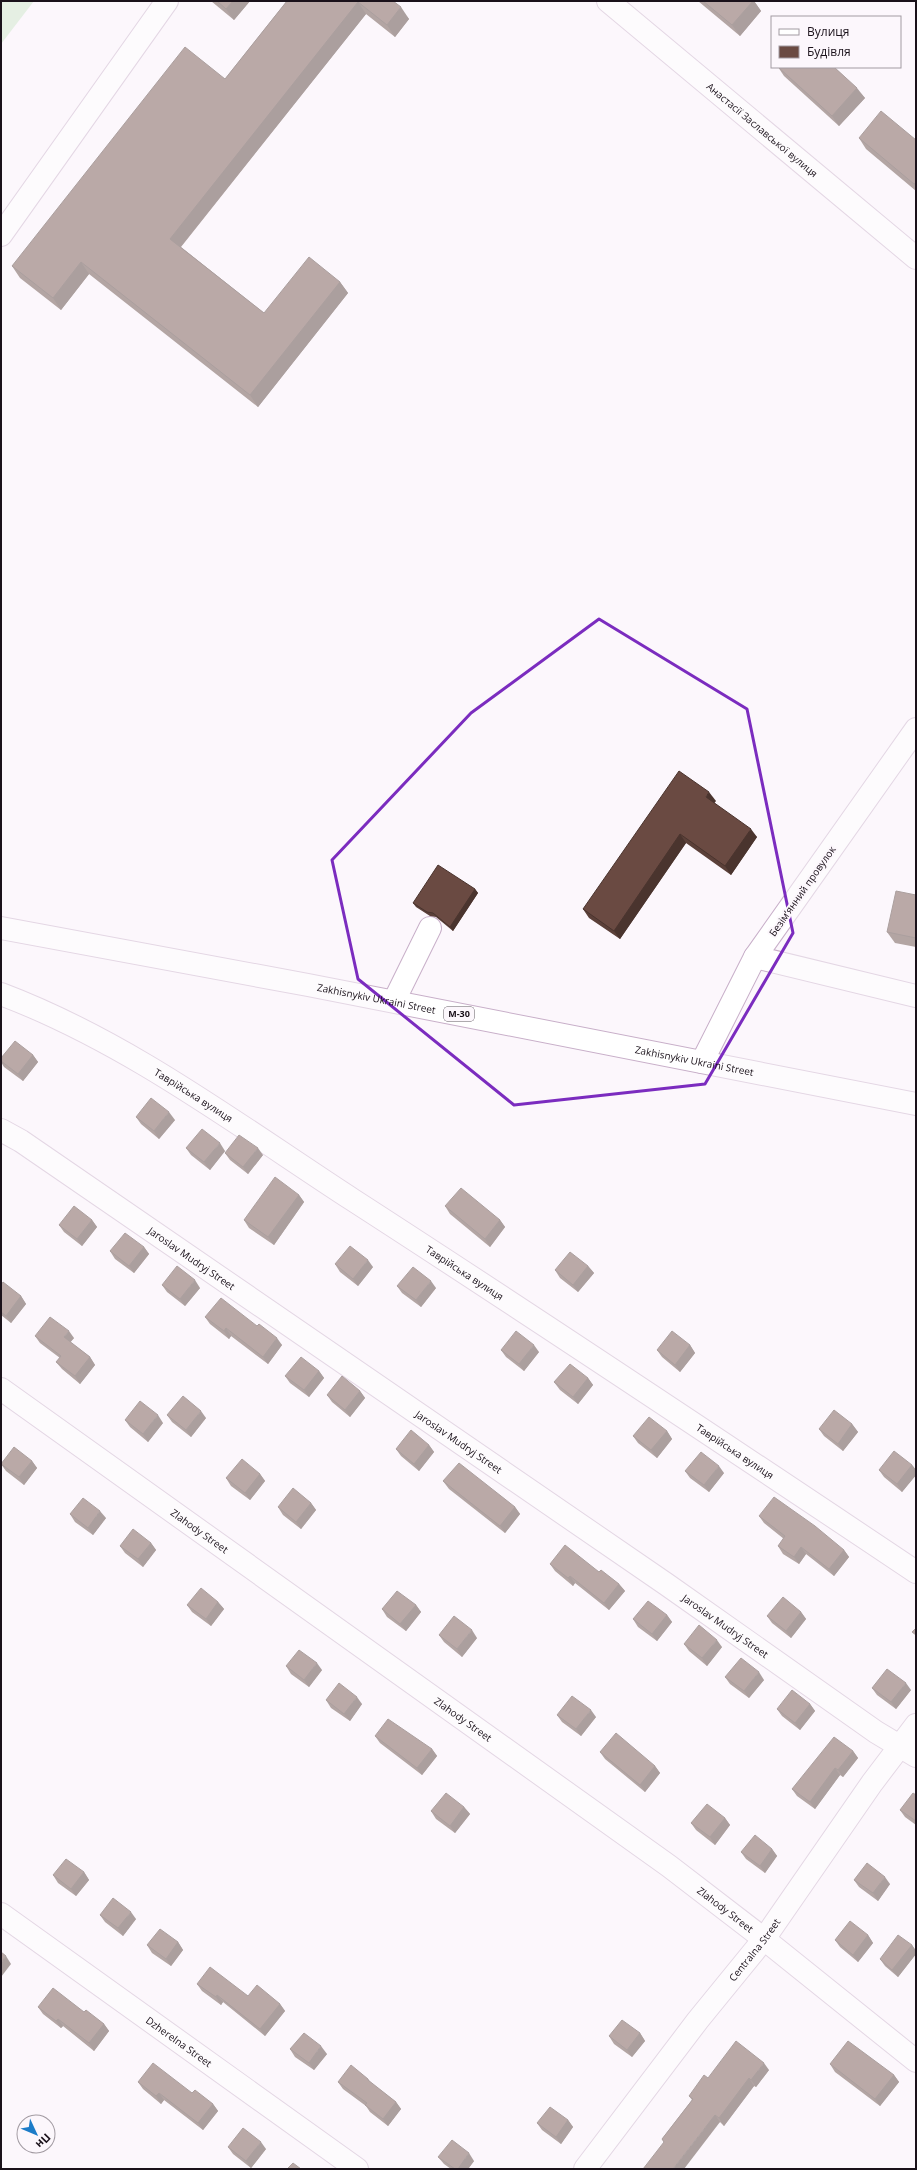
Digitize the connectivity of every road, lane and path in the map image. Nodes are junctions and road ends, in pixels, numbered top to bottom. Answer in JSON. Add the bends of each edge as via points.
{"nodes":[{"id":1,"x":167,"y":1,"type":"edge"},
{"id":2,"x":608,"y":1,"type":"edge"},
{"id":3,"x":1,"y":235,"type":"edge"},
{"id":4,"x":916,"y":258,"type":"edge"},
{"id":5,"x":916,"y":729,"type":"edge"},
{"id":6,"x":1,"y":928,"type":"edge"},
{"id":7,"x":430,"y":928,"type":"dead end"},
{"id":8,"x":755,"y":957,"type":"junction"},
{"id":9,"x":1,"y":994,"type":"edge"},
{"id":10,"x":916,"y":996,"type":"edge"},
{"id":11,"x":394,"y":1001,"type":"junction"},
{"id":12,"x":702,"y":1062,"type":"junction"},
{"id":13,"x":916,"y":1104,"type":"edge"},
{"id":14,"x":1,"y":1130,"type":"edge"},
{"id":15,"x":1,"y":1389,"type":"edge"},
{"id":16,"x":916,"y":1572,"type":"edge"},
{"id":17,"x":916,"y":1725,"type":"edge"},
{"id":18,"x":909,"y":1751,"type":"edge"},
{"id":19,"x":1,"y":1914,"type":"edge"},
{"id":20,"x":764,"y":1939,"type":"junction"},
{"id":21,"x":916,"y":2061,"type":"edge"},
{"id":22,"x":357,"y":2169,"type":"edge"},
{"id":23,"x":586,"y":2169,"type":"edge"}],
"edges":[{"from":1,"to":3,"type":"main road"},
{"from":2,"to":4,"type":"main road","name":"Анастасії Заславської вулиця"},
{"from":5,"to":8,"type":"main road","name":"Безімʼянний провулок"},
{"from":6,"to":11,"type":"main road","name":"Zakhisnykiv Ukraini Street","number":"М-30"},
{"from":7,"to":11,"type":"main road"},
{"from":8,"to":10,"type":"main road"},
{"from":8,"to":12,"type":"main road","name":"Безімʼянний провулок"},
{"from":9,"to":16,"type":"main road","name":"Таврійська вулиця","via":[[41,1010],[141,1063],[530,1315]]},
{"from":11,"to":12,"type":"main road","name":"Zakhisnykiv Ukraini Street","number":"М-30"},
{"from":12,"to":13,"type":"main road","name":"Zakhisnykiv Ukraini Street","number":"М-30"},
{"from":14,"to":18,"type":"main road","name":"Jaroslav Mudryj Street","via":[[21,1141],[653,1575],[876,1732]]},
{"from":15,"to":20,"type":"main road","name":"Zlahody Street","via":[[668,1866]]},
{"from":17,"to":18,"type":"main road","name":"Centralna Street"},
{"from":18,"to":20,"type":"main road","name":"Centralna Street","via":[[872,1783]]},
{"from":19,"to":22,"type":"main road","name":"Dzherelna Street"},
{"from":20,"to":21,"type":"main road","name":"Zlahody Street"},
{"from":20,"to":23,"type":"main road","name":"Centralna Street","via":[[698,2020]]}]}
